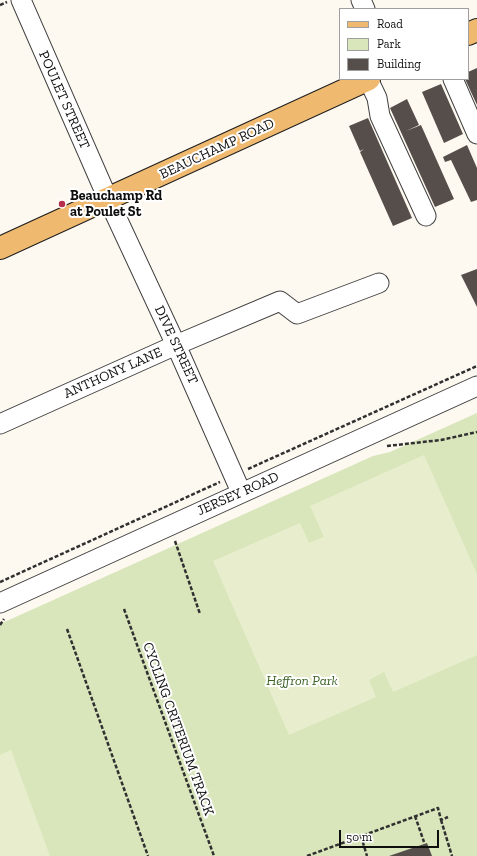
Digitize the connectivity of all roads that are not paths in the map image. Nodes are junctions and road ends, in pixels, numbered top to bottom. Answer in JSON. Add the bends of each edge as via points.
{"nodes":[{"id":1,"x":20,"y":0,"type":"edge"},
{"id":2,"x":367,"y":80,"type":"edge"},
{"id":3,"x":369,"y":80,"type":"edge"},
{"id":4,"x":453,"y":80,"type":"edge"},
{"id":5,"x":477,"y":134,"type":"edge"},
{"id":6,"x":108,"y":199,"type":"junction"},
{"id":7,"x":426,"y":216,"type":"dead end"},
{"id":8,"x":0,"y":248,"type":"edge"},
{"id":9,"x":379,"y":283,"type":"dead end"},
{"id":10,"x":176,"y":345,"type":"junction"},
{"id":11,"x":477,"y":386,"type":"edge"},
{"id":12,"x":0,"y":424,"type":"edge"},
{"id":13,"x":241,"y":492,"type":"junction"},
{"id":14,"x":0,"y":603,"type":"edge"}],
"edges":[{"from":1,"to":6,"type":"street","name":"POULET STREET"},
{"from":2,"to":6,"type":"main road","name":"BEAUCHAMP ROAD"},
{"from":3,"to":7,"type":"street","via":[[377,98],[380,116]]},
{"from":4,"to":5,"type":"street"},
{"from":6,"to":8,"type":"main road","name":"BEAUCHAMP ROAD"},
{"from":6,"to":10,"type":"street","name":"DIVE STREET"},
{"from":9,"to":10,"type":"street","name":"ANTHONY LANE","via":[[297,314],[280,302]]},
{"from":10,"to":12,"type":"street","name":"ANTHONY LANE"},
{"from":10,"to":13,"type":"street","name":"DIVE STREET"},
{"from":11,"to":13,"type":"street","name":"JERSEY ROAD"},
{"from":13,"to":14,"type":"street","name":"JERSEY ROAD"}]}
